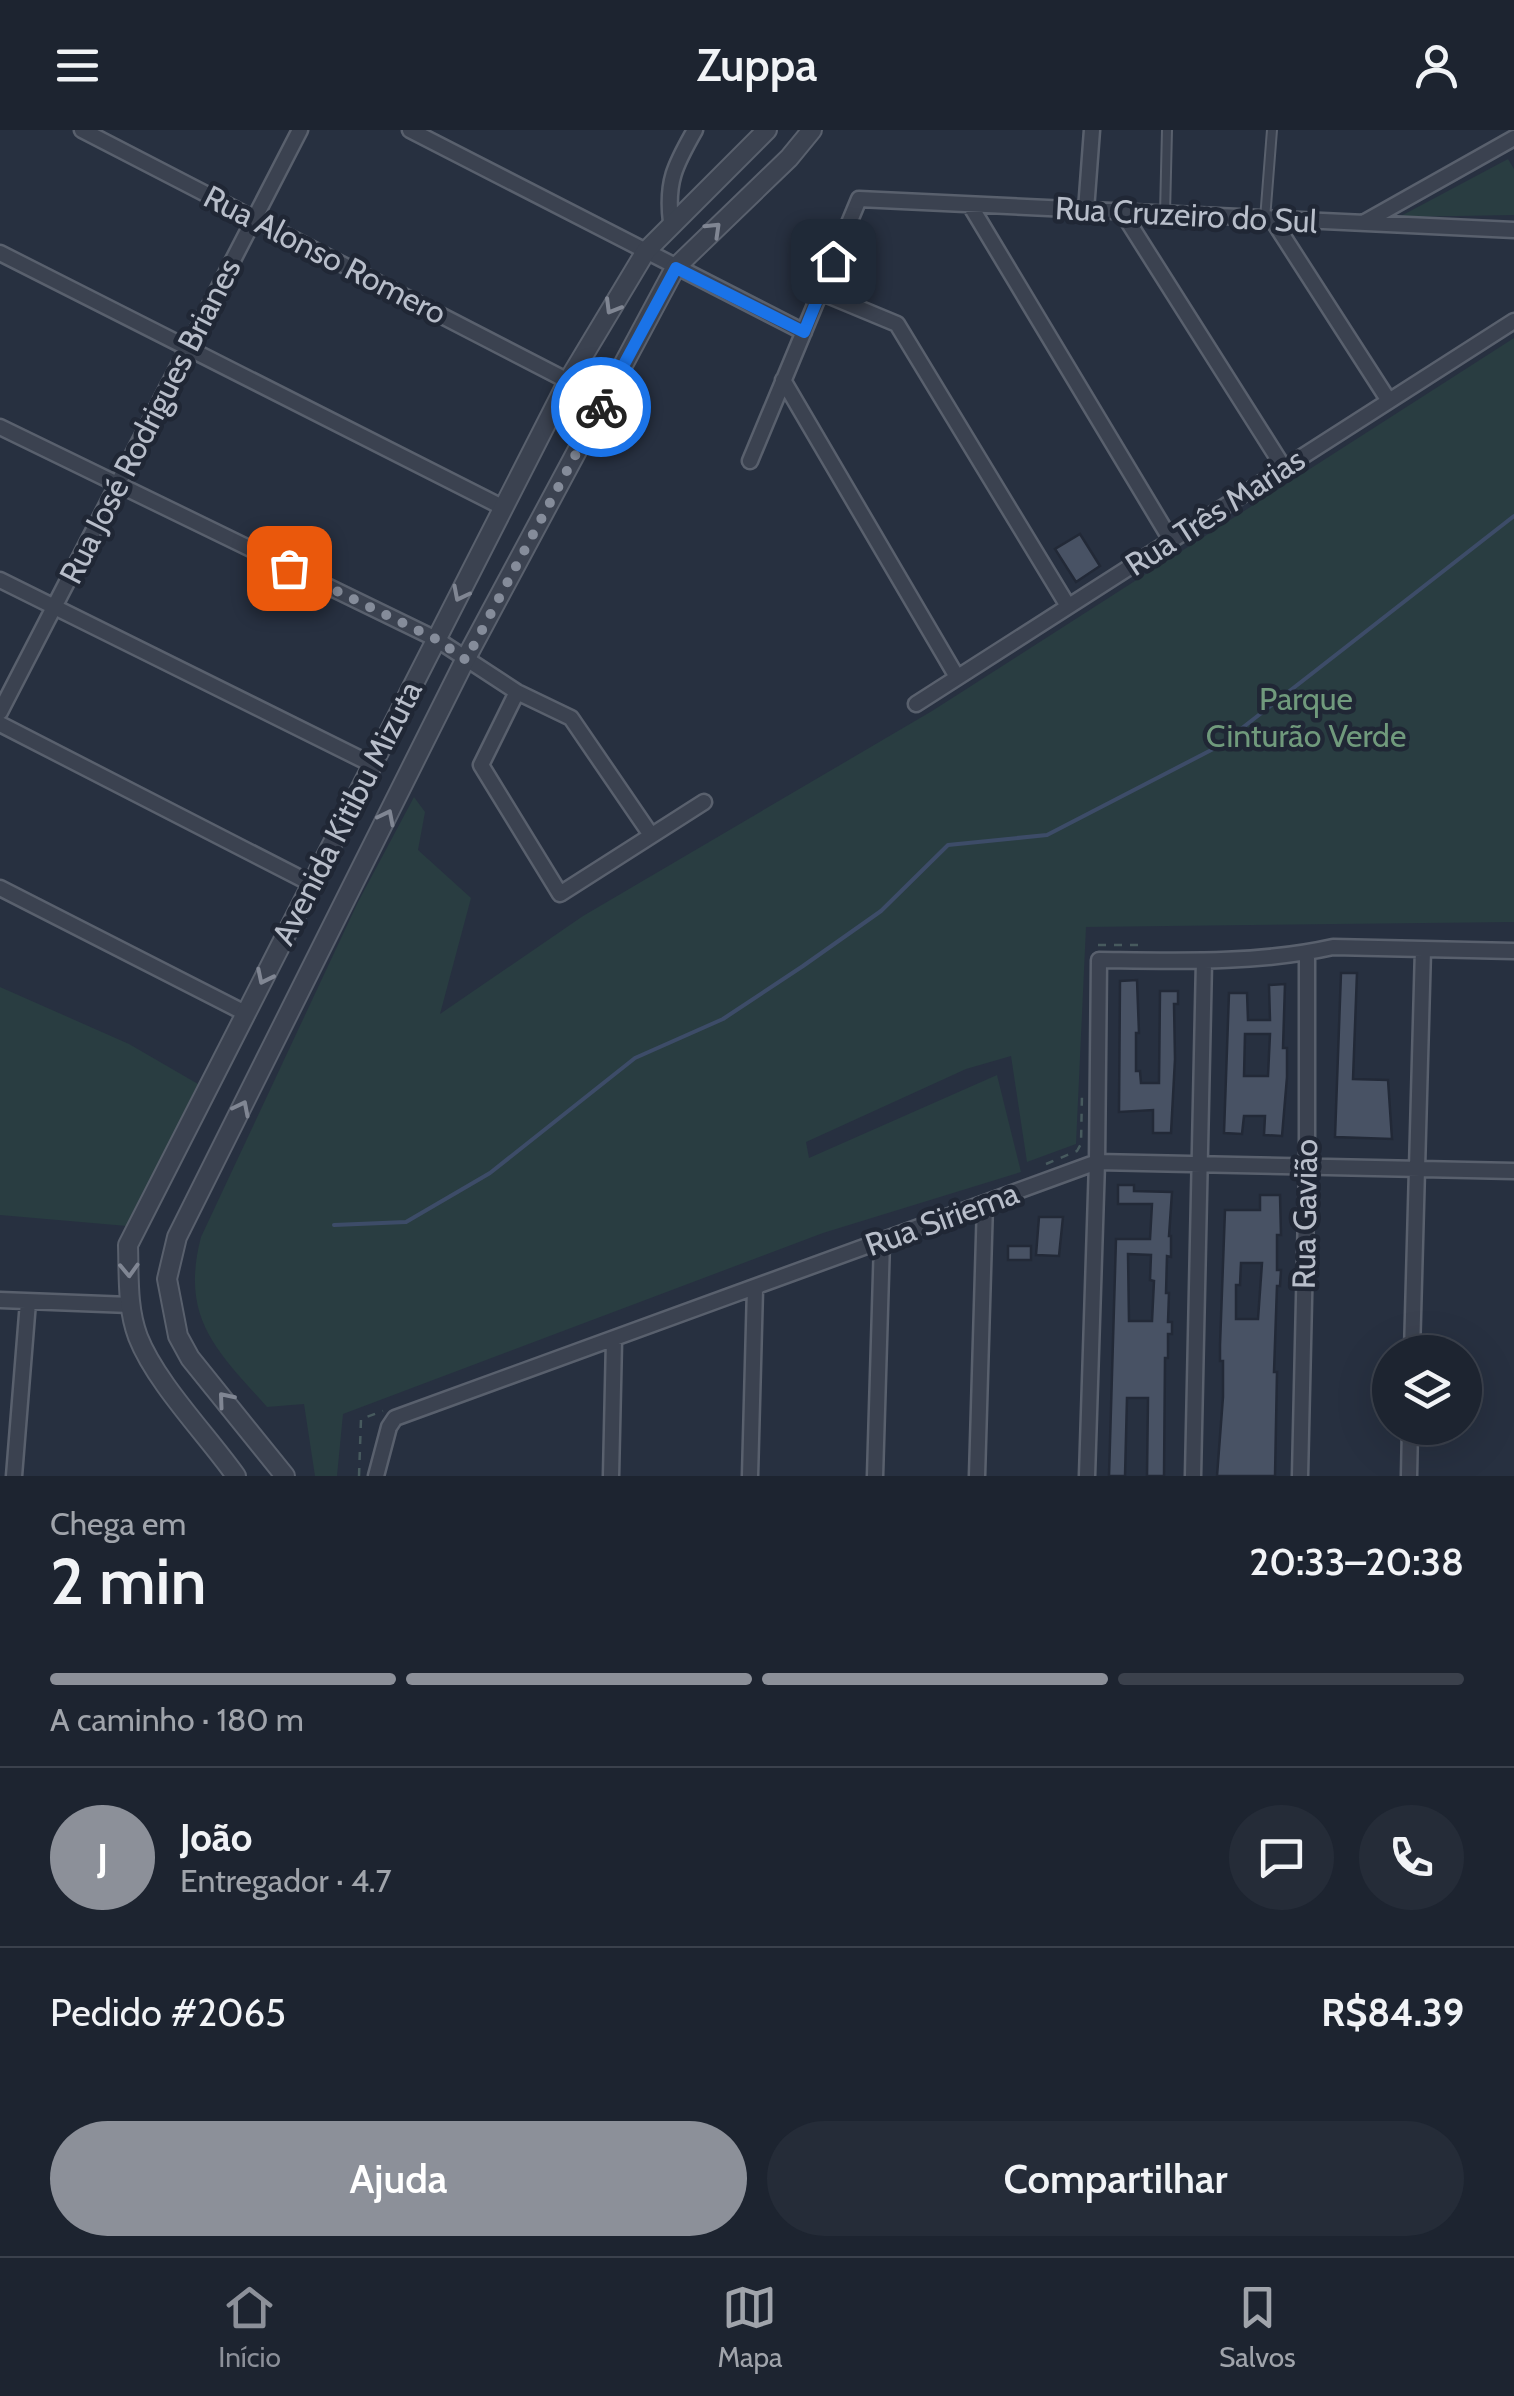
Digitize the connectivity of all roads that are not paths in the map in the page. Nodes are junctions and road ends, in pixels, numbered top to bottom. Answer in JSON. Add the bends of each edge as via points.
{"nodes":[{"id":1,"x":82,"y":130,"type":"edge"},
{"id":2,"x":300,"y":130,"type":"edge"},
{"id":3,"x":410,"y":130,"type":"edge"},
{"id":4,"x":695,"y":130,"type":"edge"},
{"id":5,"x":768,"y":130,"type":"edge"},
{"id":6,"x":812,"y":130,"type":"edge"},
{"id":7,"x":1092,"y":130,"type":"edge"},
{"id":8,"x":1167,"y":130,"type":"edge"},
{"id":9,"x":1272,"y":130,"type":"edge"},
{"id":10,"x":1514,"y":138,"type":"edge"},
{"id":11,"x":970,"y":205,"type":"junction"},
{"id":12,"x":1086,"y":210,"type":"junction"},
{"id":13,"x":1122,"y":212,"type":"junction"},
{"id":14,"x":1166,"y":214,"type":"junction"},
{"id":15,"x":255,"y":219,"type":"junction"},
{"id":16,"x":1269,"y":219,"type":"junction"},
{"id":17,"x":671,"y":222,"type":"junction"},
{"id":18,"x":1363,"y":223,"type":"junction"},
{"id":19,"x":1514,"y":230,"type":"edge"},
{"id":20,"x":646,"y":250,"type":"junction"},
{"id":21,"x":0,"y":253,"type":"edge"},
{"id":22,"x":676,"y":268,"type":"junction"},
{"id":23,"x":820,"y":292,"type":"junction"},
{"id":24,"x":1514,"y":321,"type":"edge"},
{"id":25,"x":804,"y":332,"type":"junction"},
{"id":26,"x":188,"y":349,"type":"junction"},
{"id":27,"x":568,"y":380,"type":"junction"},
{"id":28,"x":783,"y":380,"type":"junction"},
{"id":29,"x":1389,"y":401,"type":"junction"},
{"id":30,"x":0,"y":426,"type":"edge"},
{"id":31,"x":750,"y":460,"type":"dead end"},
{"id":32,"x":1284,"y":468,"type":"junction"},
{"id":33,"x":118,"y":484,"type":"junction"},
{"id":34,"x":504,"y":508,"type":"junction"},
{"id":35,"x":1171,"y":540,"type":"junction"},
{"id":36,"x":0,"y":580,"type":"edge"},
{"id":37,"x":1068,"y":606,"type":"junction"},
{"id":38,"x":54,"y":607,"type":"junction"},
{"id":39,"x":436,"y":639,"type":"junction"},
{"id":40,"x":466,"y":660,"type":"junction"},
{"id":41,"x":957,"y":678,"type":"junction"},
{"id":42,"x":517,"y":692,"type":"junction"},
{"id":43,"x":916,"y":704,"type":"dead end"},
{"id":44,"x":0,"y":712,"type":"edge"},
{"id":45,"x":0,"y":724,"type":"edge"},
{"id":46,"x":371,"y":764,"type":"junction"},
{"id":47,"x":704,"y":802,"type":"dead end"},
{"id":48,"x":651,"y":835,"type":"junction"},
{"id":49,"x":310,"y":883,"type":"junction"},
{"id":50,"x":0,"y":888,"type":"edge"},
{"id":51,"x":1423,"y":949,"type":"junction"},
{"id":52,"x":1514,"y":952,"type":"edge"},
{"id":53,"x":1307,"y":953,"type":"junction"},
{"id":54,"x":1204,"y":961,"type":"junction"},
{"id":55,"x":247,"y":1014,"type":"junction"},
{"id":56,"x":1097,"y":1162,"type":"junction"},
{"id":57,"x":1202,"y":1164,"type":"junction"},
{"id":58,"x":1307,"y":1167,"type":"junction"},
{"id":59,"x":1417,"y":1169,"type":"junction"},
{"id":60,"x":1514,"y":1171,"type":"edge"},
{"id":61,"x":985,"y":1204,"type":"junction"},
{"id":62,"x":882,"y":1242,"type":"junction"},
{"id":63,"x":755,"y":1288,"type":"junction"},
{"id":64,"x":0,"y":1300,"type":"edge"},
{"id":65,"x":28,"y":1302,"type":"junction"},
{"id":66,"x":130,"y":1305,"type":"junction"},
{"id":67,"x":1412,"y":1335,"type":"edge"},
{"id":68,"x":614,"y":1340,"type":"junction"},
{"id":69,"x":1409,"y":1445,"type":"edge"},
{"id":70,"x":375,"y":1475,"type":"edge"},
{"id":71,"x":14,"y":1476,"type":"edge"},
{"id":72,"x":236,"y":1476,"type":"edge"},
{"id":73,"x":285,"y":1476,"type":"edge"},
{"id":74,"x":611,"y":1476,"type":"edge"},
{"id":75,"x":750,"y":1476,"type":"edge"},
{"id":76,"x":876,"y":1476,"type":"edge"},
{"id":77,"x":977,"y":1476,"type":"edge"},
{"id":78,"x":1087,"y":1476,"type":"edge"},
{"id":79,"x":1193,"y":1476,"type":"edge"},
{"id":80,"x":1300,"y":1476,"type":"edge"},
{"id":81,"x":1408,"y":1476,"type":"edge"}],
"edges":[{"from":1,"to":15,"type":"street","name":"Rua Alonso Romero"},
{"from":2,"to":15,"type":"street","name":"Rua José Rodrigues Brianes"},
{"from":3,"to":20,"type":"street"},
{"from":4,"to":17,"type":"street","via":[[667,192]]},
{"from":5,"to":17,"type":"street","name":"Avenida Kitibu Mizuta"},
{"from":22,"to":6,"type":"street","one_way":true},
{"from":7,"to":12,"type":"street"},
{"from":8,"to":14,"type":"lane"},
{"from":9,"to":16,"type":"lane"},
{"from":10,"to":18,"type":"street"},
{"from":11,"to":12,"type":"street","name":"Rua Cruzeiro do Sul"},
{"from":11,"to":23,"type":"street","name":"Rua Cruzeiro do Sul","via":[[859,200]]},
{"from":11,"to":35,"type":"street"},
{"from":12,"to":13,"type":"street","name":"Rua Cruzeiro do Sul"},
{"from":13,"to":14,"type":"street","name":"Rua Cruzeiro do Sul"},
{"from":13,"to":32,"type":"street"},
{"from":14,"to":16,"type":"street","name":"Rua Cruzeiro do Sul"},
{"from":15,"to":26,"type":"street","name":"Rua José Rodrigues Brianes"},
{"from":15,"to":27,"type":"street","name":"Rua Alonso Romero"},
{"from":16,"to":18,"type":"street","name":"Rua Cruzeiro do Sul"},
{"from":16,"to":29,"type":"street"},
{"from":17,"to":20,"type":"street","name":"Avenida Kitibu Mizuta"},
{"from":18,"to":19,"type":"street","name":"Rua Cruzeiro do Sul"},
{"from":20,"to":22,"type":"street"},
{"from":20,"to":27,"type":"street","name":"Avenida Kitibu Mizuta","one_way":true},
{"from":21,"to":26,"type":"street"},
{"from":22,"to":25,"type":"street"},
{"from":22,"to":40,"type":"street"},
{"from":23,"to":25,"type":"street"},
{"from":23,"to":37,"type":"street","via":[[897,324]]},
{"from":24,"to":29,"type":"street","name":"Rua Três Marias"},
{"from":25,"to":28,"type":"street"},
{"from":26,"to":33,"type":"street","name":"Rua José Rodrigues Brianes"},
{"from":26,"to":34,"type":"street"},
{"from":27,"to":34,"type":"street","name":"Avenida Kitibu Mizuta"},
{"from":28,"to":31,"type":"street"},
{"from":28,"to":41,"type":"street"},
{"from":29,"to":32,"type":"street","name":"Rua Três Marias"},
{"from":30,"to":33,"type":"street"},
{"from":32,"to":35,"type":"street","name":"Rua Três Marias"},
{"from":33,"to":38,"type":"street","name":"Rua José Rodrigues Brianes"},
{"from":33,"to":39,"type":"street"},
{"from":34,"to":39,"type":"street","name":"Avenida Kitibu Mizuta","one_way":true},
{"from":35,"to":37,"type":"street","name":"Rua Três Marias"},
{"from":36,"to":38,"type":"street"},
{"from":37,"to":41,"type":"street","name":"Rua Três Marias"},
{"from":38,"to":44,"type":"street","name":"Rua José Rodrigues Brianes"},
{"from":38,"to":46,"type":"street"},
{"from":39,"to":40,"type":"street"},
{"from":39,"to":46,"type":"street","name":"Avenida Kitibu Mizuta"},
{"from":40,"to":42,"type":"street"},
{"from":73,"to":40,"type":"street","one_way":true,"via":[[190,1358],[166,1280],[177,1238]]},
{"from":41,"to":43,"type":"street","name":"Rua Três Marias"},
{"from":42,"to":48,"type":"street","via":[[572,718]]},
{"from":42,"to":48,"type":"street","via":[[482,765],[560,894]]},
{"from":45,"to":49,"type":"street"},
{"from":46,"to":49,"type":"street","name":"Avenida Kitibu Mizuta"},
{"from":47,"to":48,"type":"street"},
{"from":49,"to":55,"type":"street","name":"Avenida Kitibu Mizuta","one_way":true},
{"from":50,"to":55,"type":"street"},
{"from":51,"to":52,"type":"street"},
{"from":51,"to":53,"type":"street","via":[[1334,947]]},
{"from":51,"to":59,"type":"street"},
{"from":53,"to":54,"type":"street"},
{"from":53,"to":58,"type":"street","name":"Rua Gavião"},
{"from":54,"to":56,"type":"street","via":[[1094,957]]},
{"from":54,"to":57,"type":"street"},
{"from":55,"to":66,"type":"street","name":"Avenida Kitibu Mizuta","one_way":true,"via":[[128,1245]]},
{"from":56,"to":57,"type":"street","name":"Rua Siriema"},
{"from":56,"to":61,"type":"street","name":"Rua Siriema"},
{"from":56,"to":78,"type":"street"},
{"from":57,"to":58,"type":"street","name":"Rua Siriema"},
{"from":57,"to":79,"type":"street"},
{"from":58,"to":59,"type":"street","name":"Rua Siriema"},
{"from":58,"to":80,"type":"street","name":"Rua Gavião"},
{"from":59,"to":60,"type":"street","name":"Rua Siriema"},
{"from":59,"to":67,"type":"street"},
{"from":61,"to":62,"type":"street","name":"Rua Siriema"},
{"from":61,"to":77,"type":"street"},
{"from":62,"to":63,"type":"street","name":"Rua Siriema"},
{"from":62,"to":76,"type":"street"},
{"from":63,"to":68,"type":"street","name":"Rua Siriema"},
{"from":63,"to":75,"type":"street"},
{"from":64,"to":65,"type":"street"},
{"from":65,"to":66,"type":"street"},
{"from":65,"to":71,"type":"street"},
{"from":66,"to":72,"type":"street","name":"Avenida Kitibu Mizuta","via":[[161,1377]]},
{"from":68,"to":70,"type":"street","name":"Rua Siriema","via":[[396,1412]]},
{"from":68,"to":74,"type":"street"},
{"from":69,"to":81,"type":"street"}]}
